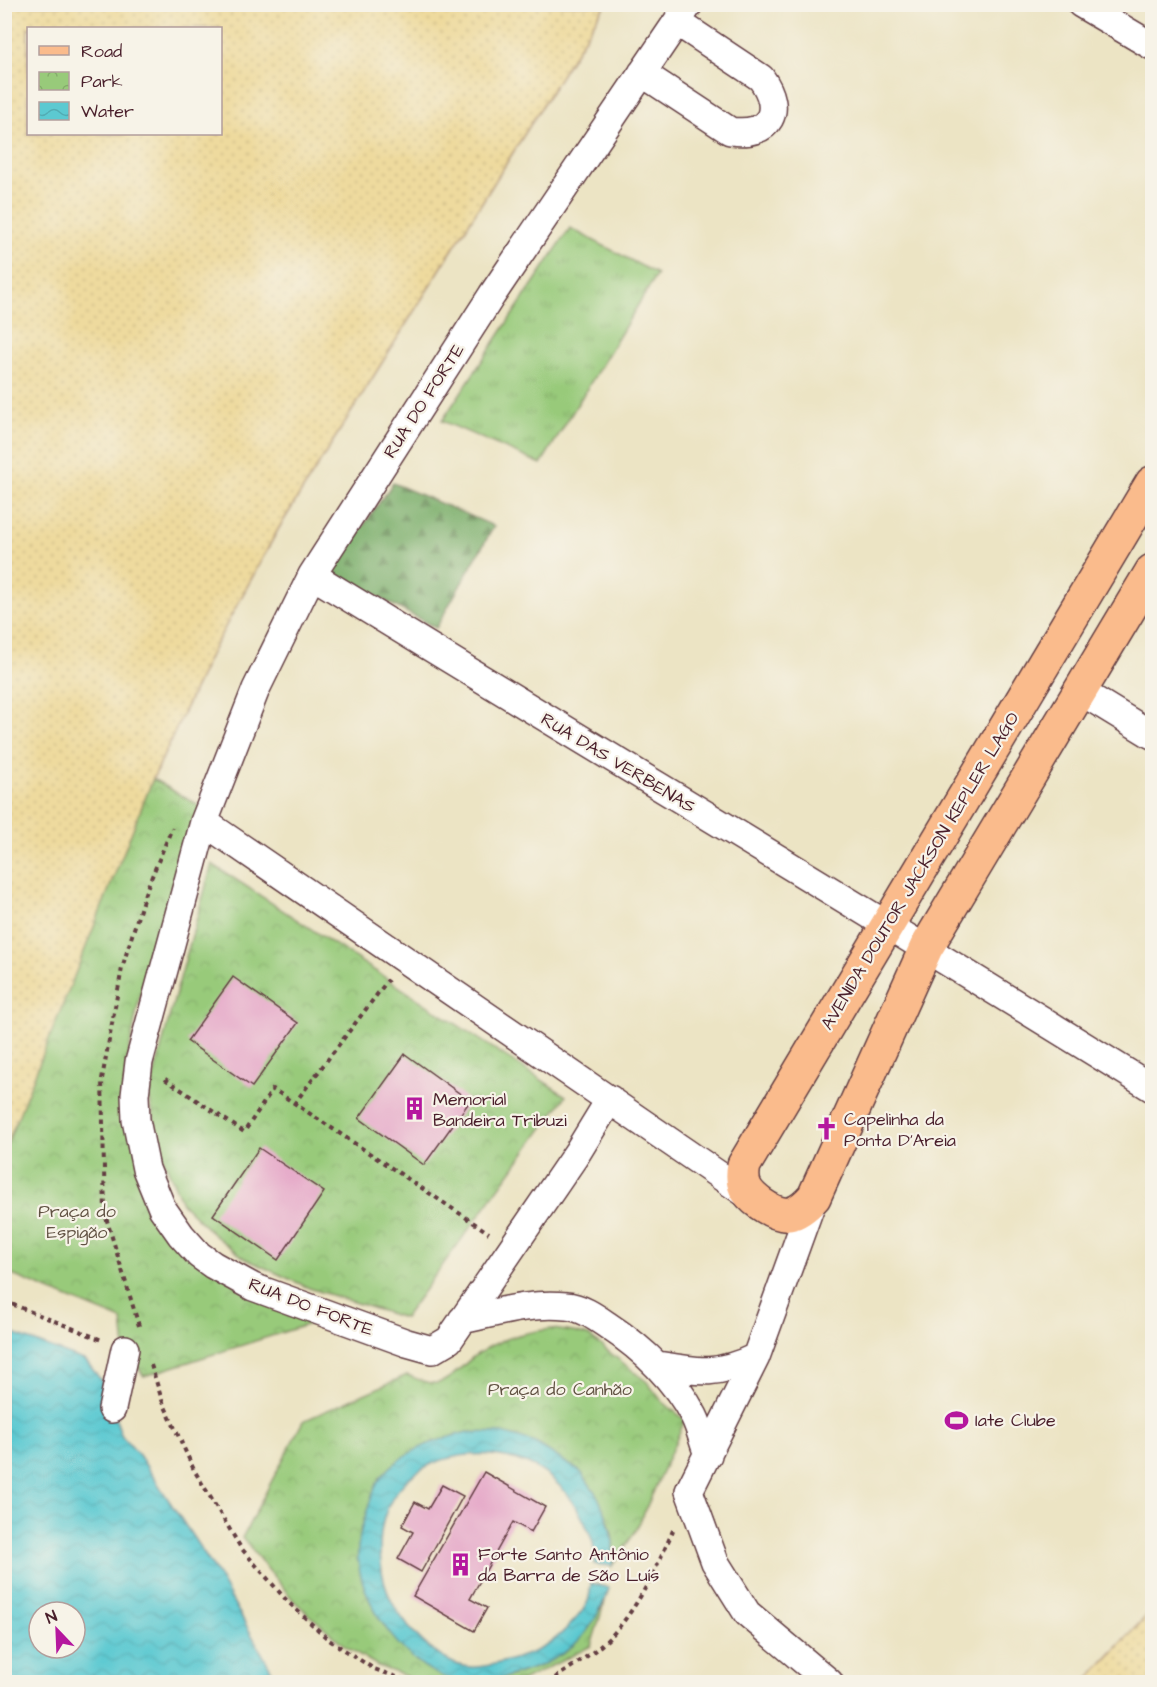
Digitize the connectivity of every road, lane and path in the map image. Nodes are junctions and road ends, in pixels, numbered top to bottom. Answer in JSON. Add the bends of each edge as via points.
{"nodes":[{"id":1,"x":1081,"y":4,"type":"edge"},
{"id":2,"x":683,"y":13,"type":"edge"},
{"id":3,"x":1152,"y":46,"type":"edge"},
{"id":4,"x":642,"y":73,"type":"junction"},
{"id":5,"x":1152,"y":483,"type":"edge"},
{"id":6,"x":1114,"y":547,"type":"junction"},
{"id":7,"x":1152,"y":571,"type":"edge"},
{"id":8,"x":312,"y":575,"type":"junction"},
{"id":9,"x":1080,"y":692,"type":"junction"},
{"id":10,"x":1152,"y":735,"type":"edge"},
{"id":11,"x":204,"y":822,"type":"junction"},
{"id":12,"x":889,"y":925,"type":"junction"},
{"id":13,"x":926,"y":948,"type":"junction"},
{"id":14,"x":404,"y":959,"type":"junction"},
{"id":15,"x":139,"y":1062,"type":"junction"},
{"id":16,"x":1152,"y":1088,"type":"edge"},
{"id":17,"x":610,"y":1099,"type":"junction"},
{"id":18,"x":294,"y":1104,"type":"junction"},
{"id":19,"x":748,"y":1195,"type":"junction"},
{"id":20,"x":814,"y":1197,"type":"junction"},
{"id":21,"x":511,"y":1248,"type":"junction"},
{"id":22,"x":4,"y":1301,"type":"edge"},
{"id":23,"x":462,"y":1320,"type":"junction"},
{"id":24,"x":125,"y":1349,"type":"joint"},
{"id":25,"x":756,"y":1357,"type":"junction"},
{"id":26,"x":657,"y":1365,"type":"junction"},
{"id":27,"x":112,"y":1409,"type":"dead end"},
{"id":28,"x":708,"y":1455,"type":"junction"},
{"id":29,"x":689,"y":1491,"type":"junction"},
{"id":30,"x":555,"y":1678,"type":"dead end"},
{"id":31,"x":829,"y":1683,"type":"edge"}],
"edges":[{"from":1,"to":3,"type":"street"},
{"from":2,"to":4,"type":"street","name":"RUA DO FORTE"},
{"from":2,"to":4,"type":"street","via":[[761,78],[770,90],[772,115],[761,128],[741,133],[730,131]]},
{"from":4,"to":8,"type":"street","name":"RUA DO FORTE","via":[[492,295]]},
{"from":5,"to":6,"type":"main road","name":"AVENIDA DOUTOR JACKSON KEPLER LAGO"},
{"from":6,"to":7,"type":"main road"},
{"from":6,"to":12,"type":"main road","name":"AVENIDA DOUTOR JACKSON KEPLER LAGO"},
{"from":7,"to":9,"type":"main road"},
{"from":8,"to":11,"type":"street","name":"RUA DO FORTE","via":[[256,689]]},
{"from":8,"to":12,"type":"street","name":"RUA DAS VERBENAS"},
{"from":9,"to":10,"type":"street"},
{"from":9,"to":13,"type":"main road"},
{"from":11,"to":14,"type":"street"},
{"from":11,"to":15,"type":"street","name":"RUA DO FORTE"},
{"from":12,"to":13,"type":"street","name":"RUA DAS VERBENAS"},
{"from":12,"to":19,"type":"main road","name":"AVENIDA DOUTOR JACKSON KEPLER LAGO","via":[[744,1165],[743,1184]]},
{"from":13,"to":16,"type":"street","name":"RUA DAS VERBENAS"},
{"from":13,"to":20,"type":"main road"},
{"from":14,"to":17,"type":"street"},
{"from":14,"to":18,"type":"path"},
{"from":15,"to":18,"type":"path","via":[[244,1132],[273,1089]]},
{"from":15,"to":23,"type":"street","name":"RUA DO FORTE","via":[[136,1120],[146,1169],[162,1208],[199,1255],[253,1287],[428,1350],[449,1340]]},
{"from":17,"to":19,"type":"street"},
{"from":17,"to":21,"type":"street","name":"RUA DO FORTE"},
{"from":18,"to":21,"type":"path"},
{"from":19,"to":20,"type":"main road","via":[[781,1215],[798,1212]]},
{"from":20,"to":25,"type":"street"},
{"from":21,"to":23,"type":"street","name":"RUA DO FORTE"},
{"from":22,"to":24,"type":"path"},
{"from":23,"to":26,"type":"street","via":[[537,1305],[575,1307],[629,1339]]},
{"from":24,"to":27,"type":"street"},
{"from":25,"to":26,"type":"street","via":[[729,1368],[704,1372]]},
{"from":25,"to":28,"type":"street"},
{"from":26,"to":28,"type":"street","via":[[691,1411]]},
{"from":28,"to":29,"type":"street"},
{"from":29,"to":30,"type":"path","via":[[660,1560],[614,1633]]},
{"from":29,"to":31,"type":"street","via":[[715,1562],[747,1613]]}]}
